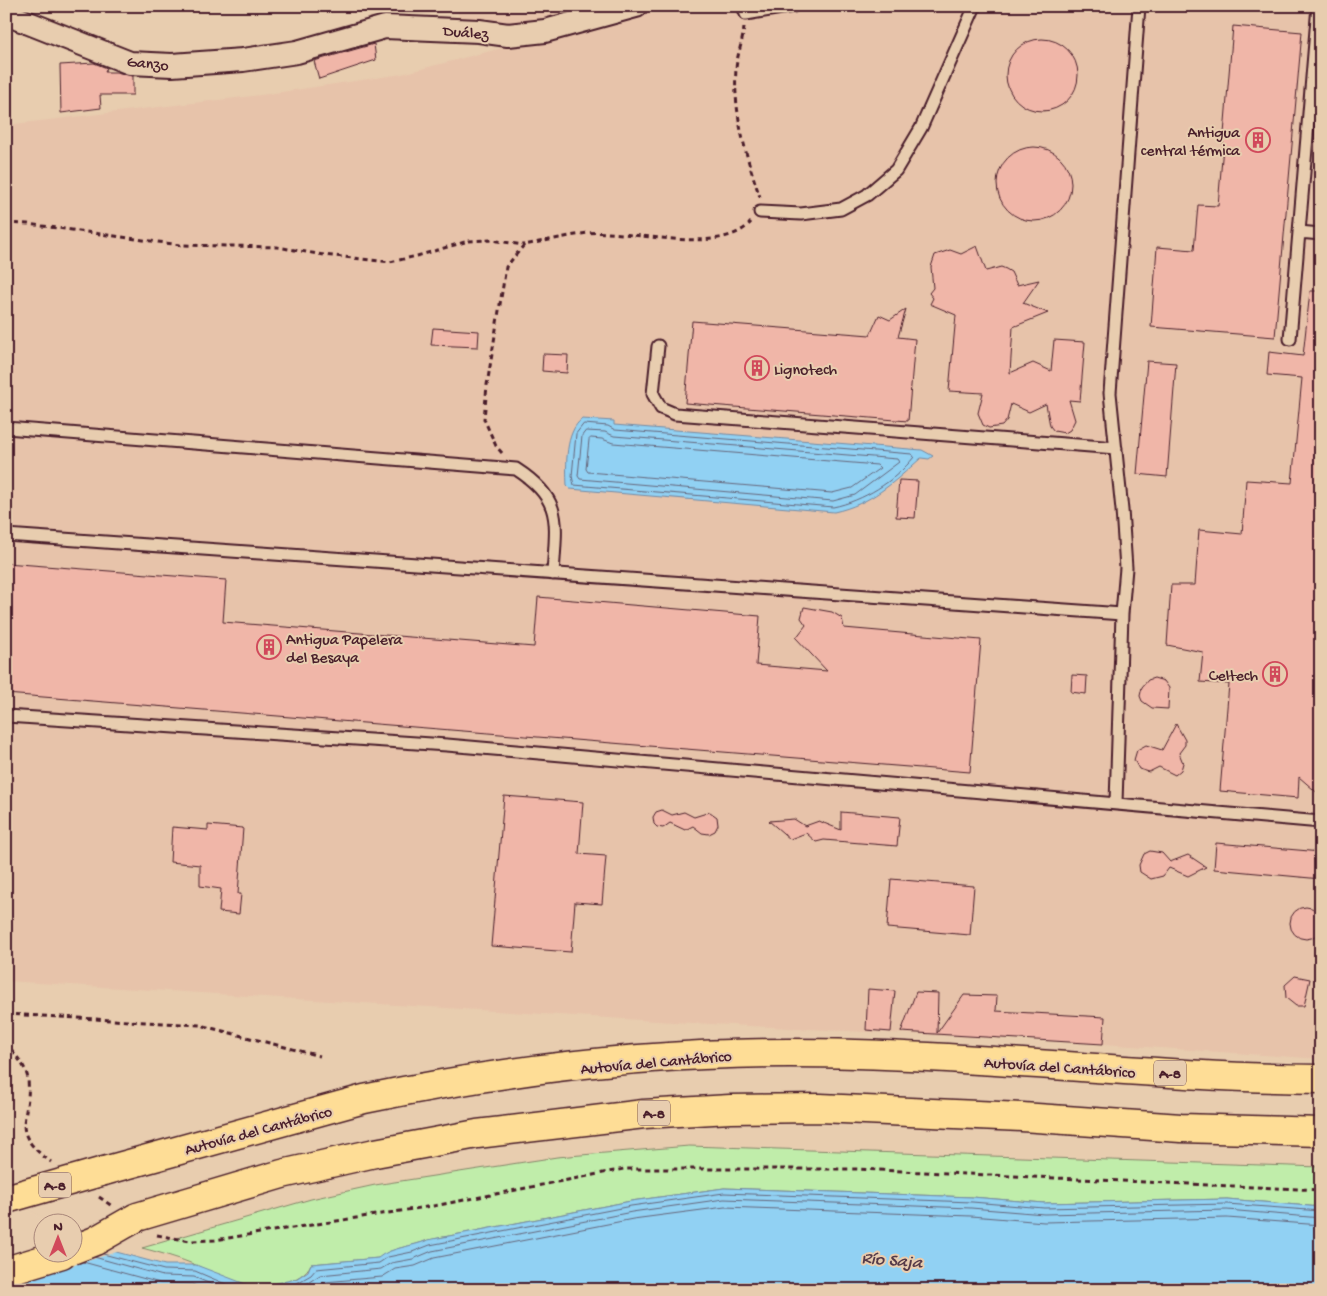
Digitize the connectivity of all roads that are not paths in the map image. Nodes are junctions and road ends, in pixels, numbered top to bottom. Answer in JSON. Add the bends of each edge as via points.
{"nodes":[{"id":1,"x":636,"y":6,"type":"edge"},
{"id":2,"x":794,"y":6,"type":"edge"},
{"id":3,"x":976,"y":6,"type":"edge"},
{"id":4,"x":1139,"y":6,"type":"edge"},
{"id":5,"x":1318,"y":6,"type":"edge"},
{"id":6,"x":744,"y":10,"type":"edge"},
{"id":7,"x":6,"y":14,"type":"edge"},
{"id":8,"x":297,"y":52,"type":"joint"},
{"id":9,"x":760,"y":212,"type":"road end"},
{"id":10,"x":1299,"y":232,"type":"junction"},
{"id":11,"x":1321,"y":234,"type":"edge"},
{"id":12,"x":1290,"y":339,"type":"dead end"},
{"id":13,"x":658,"y":346,"type":"dead end"},
{"id":14,"x":6,"y":428,"type":"edge"},
{"id":15,"x":1116,"y":448,"type":"junction"},
{"id":16,"x":6,"y":535,"type":"edge"},
{"id":17,"x":553,"y":574,"type":"junction"},
{"id":18,"x":1122,"y":614,"type":"junction"},
{"id":19,"x":6,"y":716,"type":"edge"},
{"id":20,"x":1116,"y":803,"type":"junction"},
{"id":21,"x":1321,"y":822,"type":"edge"},
{"id":22,"x":1321,"y":1079,"type":"edge"},
{"id":23,"x":1181,"y":1128,"type":"junction"},
{"id":24,"x":1321,"y":1132,"type":"edge"},
{"id":25,"x":1321,"y":1142,"type":"edge"},
{"id":26,"x":98,"y":1182,"type":"junction"},
{"id":27,"x":6,"y":1188,"type":"edge"},
{"id":28,"x":6,"y":1199,"type":"edge"},
{"id":29,"x":135,"y":1220,"type":"junction"},
{"id":30,"x":82,"y":1232,"type":"edge"},
{"id":31,"x":32,"y":1246,"type":"edge"},
{"id":32,"x":82,"y":1246,"type":"edge"},
{"id":33,"x":6,"y":1253,"type":"edge"},
{"id":34,"x":32,"y":1263,"type":"edge"},
{"id":35,"x":6,"y":1271,"type":"edge"}],
"edges":[{"from":1,"to":8,"type":"street","name":"Duález","via":[[545,31],[508,35],[385,27]]},
{"from":2,"to":6,"type":"lane"},
{"from":3,"to":9,"type":"lane","via":[[921,128],[896,170],[867,195],[841,209],[801,214]]},
{"from":4,"to":15,"type":"lane","via":[[1110,393]]},
{"from":5,"to":10,"type":"lane"},
{"from":7,"to":8,"type":"street","name":"Ganzo","via":[[130,63],[172,65]]},
{"from":10,"to":11,"type":"lane"},
{"from":10,"to":12,"type":"lane"},
{"from":13,"to":15,"type":"lane","via":[[653,394],[661,408],[676,414]]},
{"from":14,"to":17,"type":"lane","via":[[516,469],[535,481],[552,502],[556,526]]},
{"from":15,"to":18,"type":"lane","via":[[1126,568]]},
{"from":16,"to":17,"type":"lane"},
{"from":17,"to":18,"type":"lane"},
{"from":18,"to":20,"type":"lane"},
{"from":19,"to":20,"type":"lane","via":[[457,746]]},
{"from":20,"to":21,"type":"lane"},
{"from":22,"to":26,"type":"highway","name":"Autovía del Cantábrico","number":"A-8","via":[[829,1054],[758,1053],[669,1058],[512,1074],[405,1091],[364,1100]]},
{"from":23,"to":24,"type":"highway","number":"A-8"},
{"from":23,"to":25,"type":"highway"},
{"from":23,"to":29,"type":"highway","number":"A-8","via":[[820,1108],[644,1114],[531,1126],[402,1148],[282,1174]]},
{"from":26,"to":27,"type":"highway","bridge":true,"via":[[57,1176]]},
{"from":26,"to":28,"type":"highway","name":"Autovía del Cantábrico","number":"A-8","bridge":true},
{"from":29,"to":30,"type":"highway","number":"A-8","bridge":true},
{"from":29,"to":32,"type":"highway","bridge":true},
{"from":31,"to":33,"type":"highway"},
{"from":34,"to":35,"type":"highway"}]}
